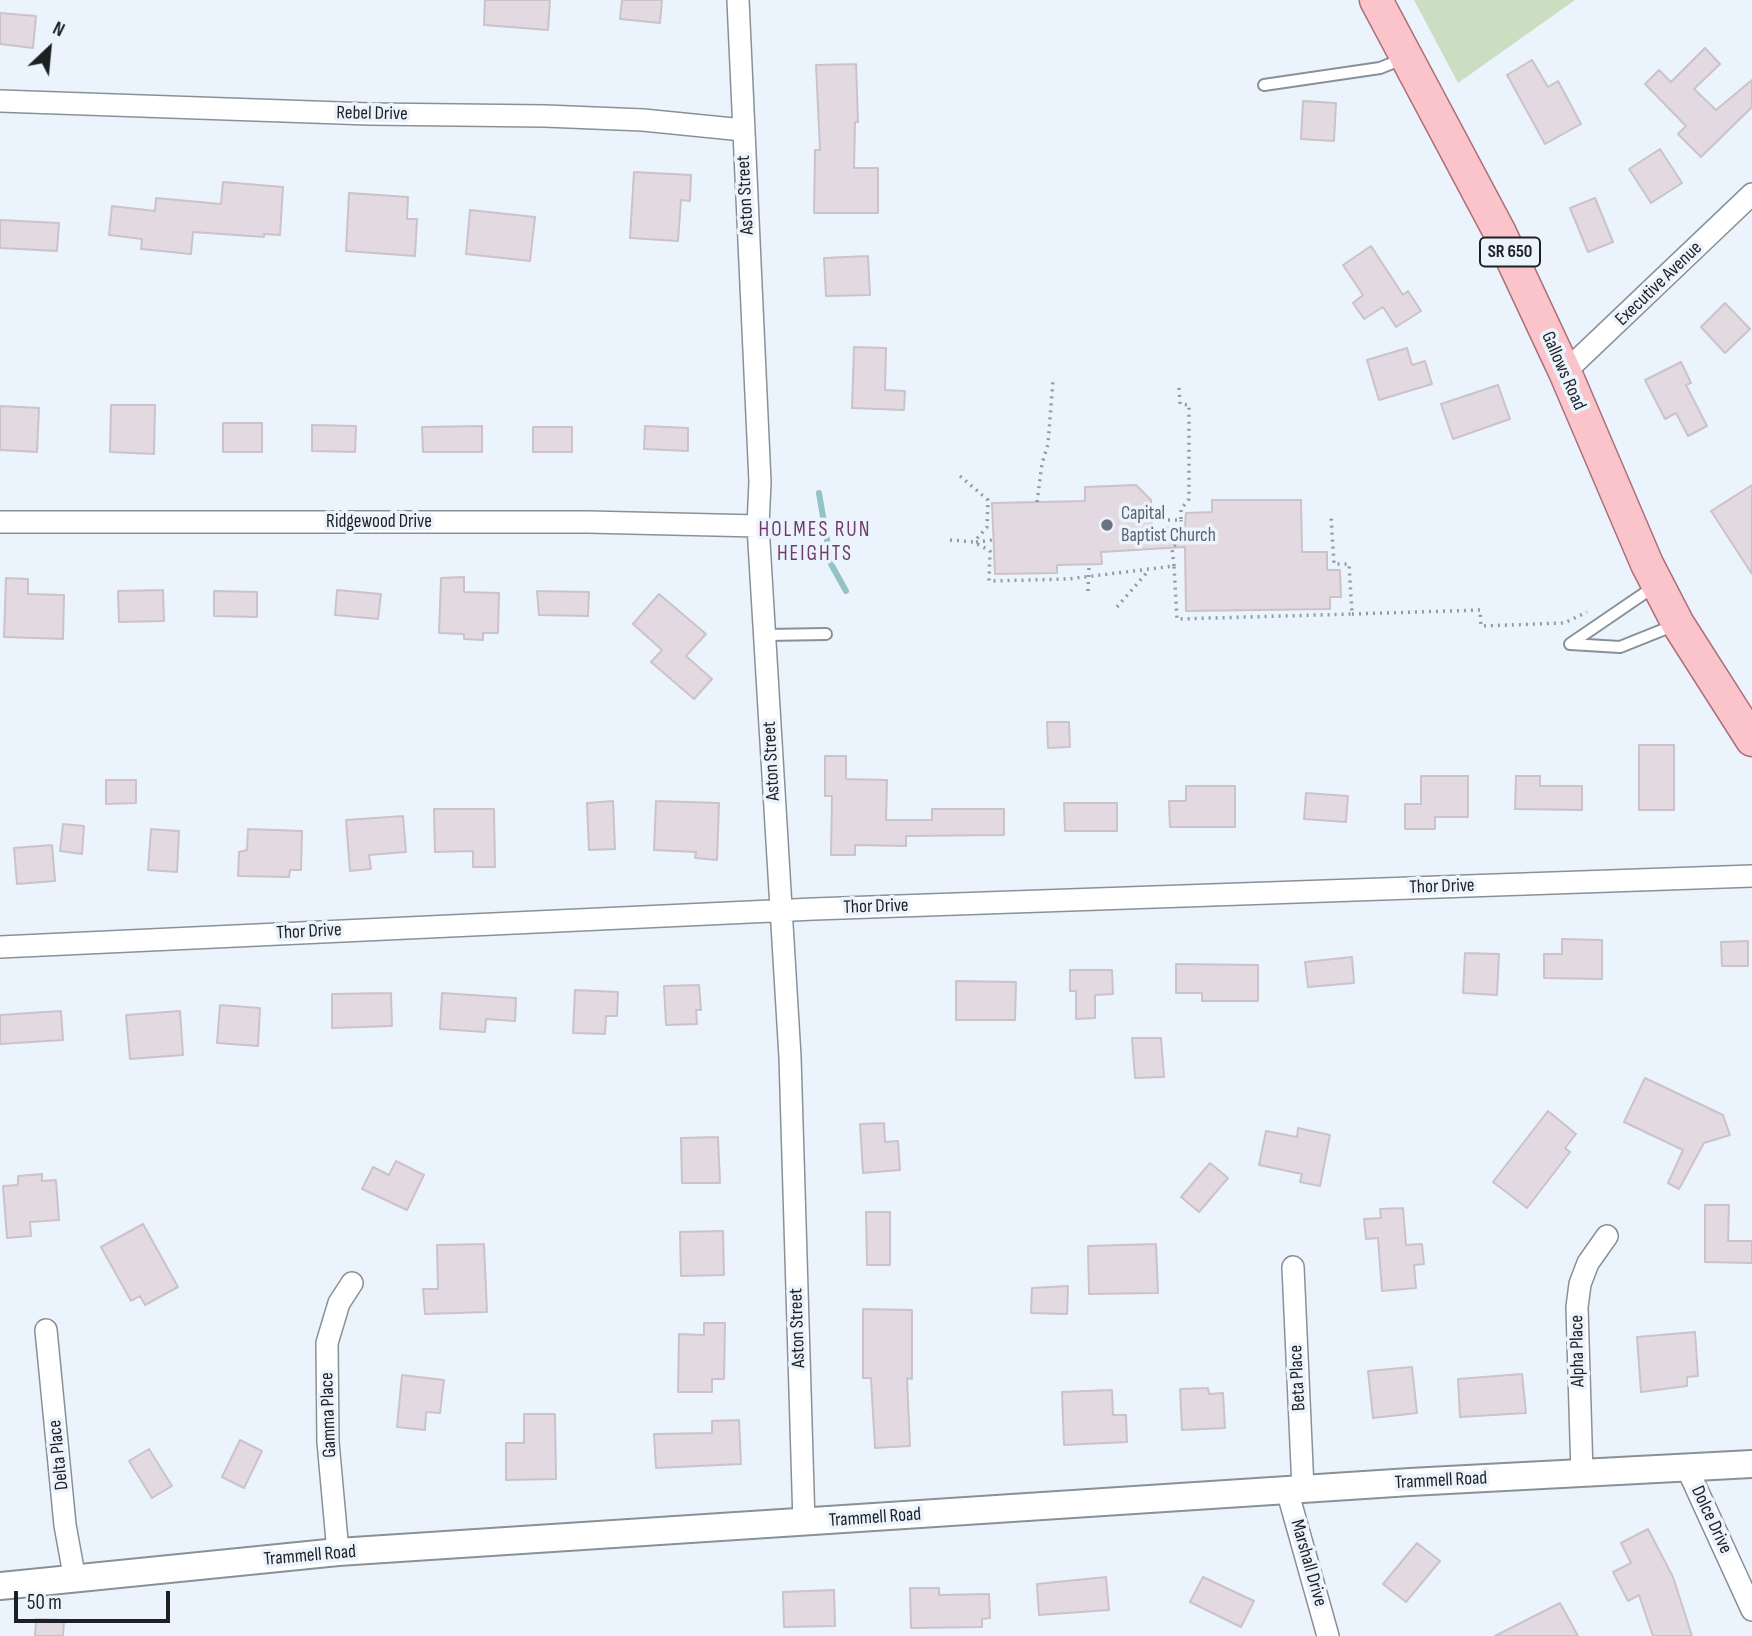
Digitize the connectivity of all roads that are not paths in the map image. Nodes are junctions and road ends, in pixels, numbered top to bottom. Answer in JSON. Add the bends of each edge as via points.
{"nodes":[{"id":1,"x":738,"y":0,"type":"edge"},
{"id":2,"x":1376,"y":0,"type":"edge"},
{"id":3,"x":1408,"y":57,"type":"junction"},
{"id":4,"x":1264,"y":85,"type":"dead end"},
{"id":5,"x":0,"y":101,"type":"edge"},
{"id":6,"x":743,"y":130,"type":"junction"},
{"id":7,"x":1752,"y":194,"type":"edge"},
{"id":8,"x":1566,"y":372,"type":"junction"},
{"id":9,"x":0,"y":522,"type":"edge"},
{"id":10,"x":758,"y":526,"type":"junction"},
{"id":11,"x":1658,"y":585,"type":"junction"},
{"id":12,"x":1678,"y":624,"type":"junction"},
{"id":13,"x":826,"y":634,"type":"dead end"},
{"id":14,"x":766,"y":635,"type":"junction"},
{"id":15,"x":1752,"y":740,"type":"edge"},
{"id":16,"x":1752,"y":876,"type":"edge"},
{"id":17,"x":781,"y":911,"type":"junction"},
{"id":18,"x":0,"y":947,"type":"edge"},
{"id":19,"x":1607,"y":1236,"type":"dead end"},
{"id":20,"x":1293,"y":1267,"type":"dead end"},
{"id":21,"x":352,"y":1283,"type":"dead end"},
{"id":22,"x":46,"y":1330,"type":"dead end"},
{"id":23,"x":1752,"y":1464,"type":"edge"},
{"id":24,"x":1687,"y":1468,"type":"junction"},
{"id":25,"x":1582,"y":1474,"type":"junction"},
{"id":26,"x":1295,"y":1490,"type":"junction"},
{"id":27,"x":804,"y":1523,"type":"junction"},
{"id":28,"x":338,"y":1552,"type":"junction"},
{"id":29,"x":75,"y":1580,"type":"junction"},
{"id":30,"x":0,"y":1586,"type":"edge"},
{"id":31,"x":1752,"y":1610,"type":"edge"},
{"id":32,"x":1328,"y":1636,"type":"edge"}],
"edges":[{"from":1,"to":6,"type":"street","name":"Aston Street"},
{"from":2,"to":3,"type":"main road","name":"Gallows Road","number":"SR 650"},
{"from":3,"to":4,"type":"lane","via":[[1380,68]]},
{"from":3,"to":8,"type":"main road","name":"Gallows Road","number":"SR 650"},
{"from":5,"to":6,"type":"street","name":"Rebel Drive","via":[[545,116]]},
{"from":6,"to":10,"type":"street","name":"Aston Street","via":[[760,482]]},
{"from":7,"to":8,"type":"street","name":"Executive Avenue"},
{"from":8,"to":11,"type":"main road","name":"Gallows Road","number":"SR 650"},
{"from":9,"to":10,"type":"street","name":"Ridgewood Drive"},
{"from":10,"to":14,"type":"street","name":"Aston Street"},
{"from":11,"to":12,"type":"main road","name":"Gallows Road","number":"SR 650"},
{"from":11,"to":12,"type":"lane","via":[[1570,644],[1620,647]]},
{"from":12,"to":15,"type":"main road","name":"Gallows Road","number":"SR 650"},
{"from":13,"to":14,"type":"lane"},
{"from":14,"to":17,"type":"street","name":"Aston Street"},
{"from":16,"to":17,"type":"street","name":"Thor Drive"},
{"from":17,"to":18,"type":"street","name":"Thor Drive"},
{"from":17,"to":27,"type":"street","name":"Aston Street","via":[[790,1057]]},
{"from":19,"to":25,"type":"street","name":"Alpha Place","via":[[1588,1263],[1577,1307]]},
{"from":20,"to":26,"type":"street","name":"Beta Place"},
{"from":21,"to":28,"type":"street","name":"Gamma Place","via":[[327,1343],[328,1442]]},
{"from":22,"to":29,"type":"street","name":"Delta Place","via":[[65,1525]]},
{"from":23,"to":24,"type":"street","name":"Trammell Road"},
{"from":24,"to":25,"type":"street","name":"Trammell Road"},
{"from":24,"to":31,"type":"street","name":"Dolce Drive"},
{"from":25,"to":26,"type":"street","name":"Trammell Road"},
{"from":26,"to":27,"type":"street","name":"Trammell Road"},
{"from":26,"to":32,"type":"street","name":"Marshall Drive"},
{"from":27,"to":28,"type":"street","name":"Trammell Road"},
{"from":28,"to":29,"type":"street","name":"Trammell Road"},
{"from":29,"to":30,"type":"street","name":"Trammell Road"}]}
